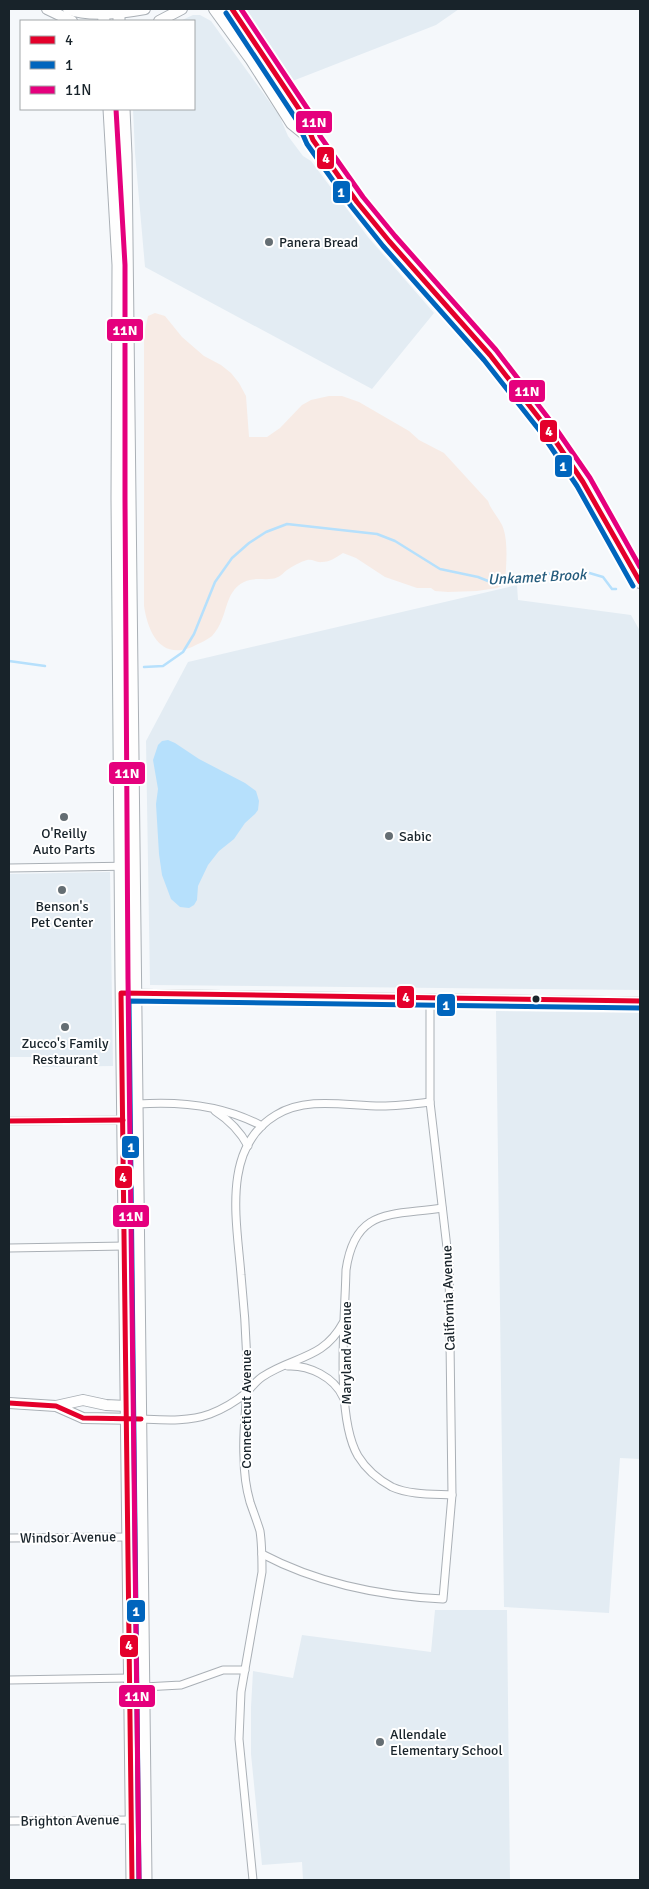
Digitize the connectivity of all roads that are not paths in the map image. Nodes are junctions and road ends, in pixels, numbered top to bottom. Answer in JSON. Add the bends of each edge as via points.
{"nodes":[{"id":1,"x":45,"y":9,"type":"edge"},
{"id":2,"x":68,"y":9,"type":"edge"},
{"id":3,"x":144,"y":9,"type":"edge"},
{"id":4,"x":182,"y":9,"type":"edge"},
{"id":5,"x":215,"y":9,"type":"edge"},
{"id":6,"x":232,"y":9,"type":"edge"},
{"id":7,"x":104,"y":14,"type":"edge"},
{"id":8,"x":119,"y":14,"type":"edge"},
{"id":9,"x":59,"y":20,"type":"edge"},
{"id":10,"x":70,"y":20,"type":"edge"},
{"id":11,"x":162,"y":20,"type":"edge"},
{"id":12,"x":109,"y":110,"type":"edge"},
{"id":13,"x":124,"y":110,"type":"edge"},
{"id":14,"x":312,"y":140,"type":"junction"},
{"id":15,"x":122,"y":245,"type":"junction"},
{"id":16,"x":122,"y":267,"type":"junction"},
{"id":17,"x":640,"y":582,"type":"edge"},
{"id":18,"x":120,"y":866,"type":"junction"},
{"id":19,"x":135,"y":866,"type":"junction"},
{"id":20,"x":9,"y":868,"type":"edge"},
{"id":21,"x":121,"y":993,"type":"junction"},
{"id":22,"x":136,"y":993,"type":"junction"},
{"id":23,"x":430,"y":998,"type":"junction"},
{"id":24,"x":640,"y":1001,"type":"edge"},
{"id":25,"x":430,"y":1102,"type":"junction"},
{"id":26,"x":138,"y":1104,"type":"junction"},
{"id":27,"x":208,"y":1107,"type":"junction"},
{"id":28,"x":123,"y":1120,"type":"junction"},
{"id":29,"x":9,"y":1121,"type":"edge"},
{"id":30,"x":262,"y":1126,"type":"junction"},
{"id":31,"x":248,"y":1146,"type":"junction"},
{"id":32,"x":442,"y":1208,"type":"junction"},
{"id":33,"x":125,"y":1246,"type":"junction"},
{"id":34,"x":9,"y":1248,"type":"edge"},
{"id":35,"x":345,"y":1320,"type":"junction"},
{"id":36,"x":283,"y":1367,"type":"junction"},
{"id":37,"x":246,"y":1392,"type":"junction"},
{"id":38,"x":9,"y":1402,"type":"edge"},
{"id":39,"x":345,"y":1402,"type":"junction"},
{"id":40,"x":56,"y":1406,"type":"junction"},
{"id":41,"x":126,"y":1406,"type":"junction"},
{"id":42,"x":127,"y":1419,"type":"junction"},
{"id":43,"x":141,"y":1420,"type":"junction"},
{"id":44,"x":452,"y":1495,"type":"junction"},
{"id":45,"x":128,"y":1537,"type":"junction"},
{"id":46,"x":9,"y":1538,"type":"edge"},
{"id":47,"x":262,"y":1554,"type":"junction"},
{"id":48,"x":245,"y":1670,"type":"junction"},
{"id":49,"x":130,"y":1678,"type":"junction"},
{"id":50,"x":9,"y":1680,"type":"edge"},
{"id":51,"x":144,"y":1687,"type":"junction"},
{"id":52,"x":131,"y":1820,"type":"junction"},
{"id":53,"x":9,"y":1821,"type":"edge"},
{"id":54,"x":132,"y":1880,"type":"edge"},
{"id":55,"x":146,"y":1880,"type":"edge"},
{"id":56,"x":253,"y":1880,"type":"edge"}],
"edges":[{"from":1,"to":9,"type":"street"},
{"from":1,"to":10,"type":"street"},
{"from":2,"to":7,"type":"street"},
{"from":3,"to":8,"type":"street"},
{"from":4,"to":11,"type":"street"},
{"from":5,"to":14,"type":"highway","via":[[292,123]]},
{"from":6,"to":14,"type":"highway","via":[[304,115]]},
{"from":7,"to":8,"type":"street"},
{"from":12,"to":15,"type":"main road"},
{"from":13,"to":15,"type":"main road","via":[[126,155]]},
{"from":14,"to":17,"type":"highway","via":[[370,218],[490,354],[534,410],[584,482]]},
{"from":15,"to":16,"type":"main road"},
{"from":16,"to":18,"type":"main road"},
{"from":16,"to":19,"type":"main road"},
{"from":18,"to":19,"type":"street"},
{"from":18,"to":20,"type":"street"},
{"from":18,"to":21,"type":"main road"},
{"from":19,"to":22,"type":"main road"},
{"from":21,"to":22,"type":"street"},
{"from":21,"to":28,"type":"main road"},
{"from":22,"to":23,"type":"street"},
{"from":22,"to":26,"type":"main road"},
{"from":23,"to":24,"type":"street"},
{"from":23,"to":25,"type":"street","name":"California Avenue"},
{"from":25,"to":30,"type":"street","via":[[381,1106],[302,1105],[279,1113]]},
{"from":25,"to":32,"type":"street","name":"California Avenue"},
{"from":26,"to":27,"type":"street","via":[[164,1102]]},
{"from":26,"to":43,"type":"main road"},
{"from":27,"to":30,"type":"street"},
{"from":27,"to":31,"type":"street","via":[[235,1127]]},
{"from":28,"to":29,"type":"street"},
{"from":28,"to":33,"type":"main road"},
{"from":30,"to":31,"type":"street","name":"Connecticut Avenue"},
{"from":31,"to":37,"type":"street","name":"Connecticut Avenue","via":[[239,1169],[235,1216],[245,1318]]},
{"from":32,"to":35,"type":"street","name":"Maryland Avenue","via":[[390,1214],[372,1220],[362,1229],[348,1252]]},
{"from":32,"to":44,"type":"street","name":"California Avenue","via":[[449,1265]]},
{"from":33,"to":34,"type":"street"},
{"from":33,"to":41,"type":"main road"},
{"from":35,"to":36,"type":"street","via":[[333,1339],[321,1349]]},
{"from":35,"to":39,"type":"street","name":"Maryland Avenue"},
{"from":36,"to":37,"type":"street","via":[[262,1377]]},
{"from":36,"to":39,"type":"street","via":[[298,1366],[320,1374],[339,1389]]},
{"from":37,"to":43,"type":"street","via":[[233,1403],[208,1415]]},
{"from":37,"to":47,"type":"street","name":"Connecticut Avenue","via":[[244,1456],[249,1500],[260,1531]]},
{"from":38,"to":40,"type":"street"},
{"from":39,"to":44,"type":"street","name":"Maryland Avenue","via":[[350,1436],[357,1455],[378,1478],[392,1487],[421,1494]]},
{"from":40,"to":41,"type":"street","via":[[83,1400]]},
{"from":40,"to":42,"type":"street","via":[[83,1418]]},
{"from":41,"to":42,"type":"main road"},
{"from":41,"to":43,"type":"street","via":[[136,1411]]},
{"from":42,"to":43,"type":"street"},
{"from":42,"to":45,"type":"main road"},
{"from":43,"to":51,"type":"main road"},
{"from":44,"to":47,"type":"street","name":"California Avenue","via":[[443,1599],[370,1592],[333,1583]]},
{"from":45,"to":46,"type":"street","name":"Windsor Avenue"},
{"from":45,"to":49,"type":"main road"},
{"from":47,"to":48,"type":"street","name":"Connecticut Avenue","via":[[262,1572]]},
{"from":48,"to":51,"type":"street","via":[[223,1670],[180,1685]]},
{"from":48,"to":56,"type":"street","name":"Connecticut Avenue","via":[[239,1739]]},
{"from":49,"to":50,"type":"street"},
{"from":49,"to":52,"type":"main road"},
{"from":51,"to":55,"type":"main road"},
{"from":52,"to":53,"type":"street","name":"Brighton Avenue"},
{"from":52,"to":54,"type":"main road"}]}
